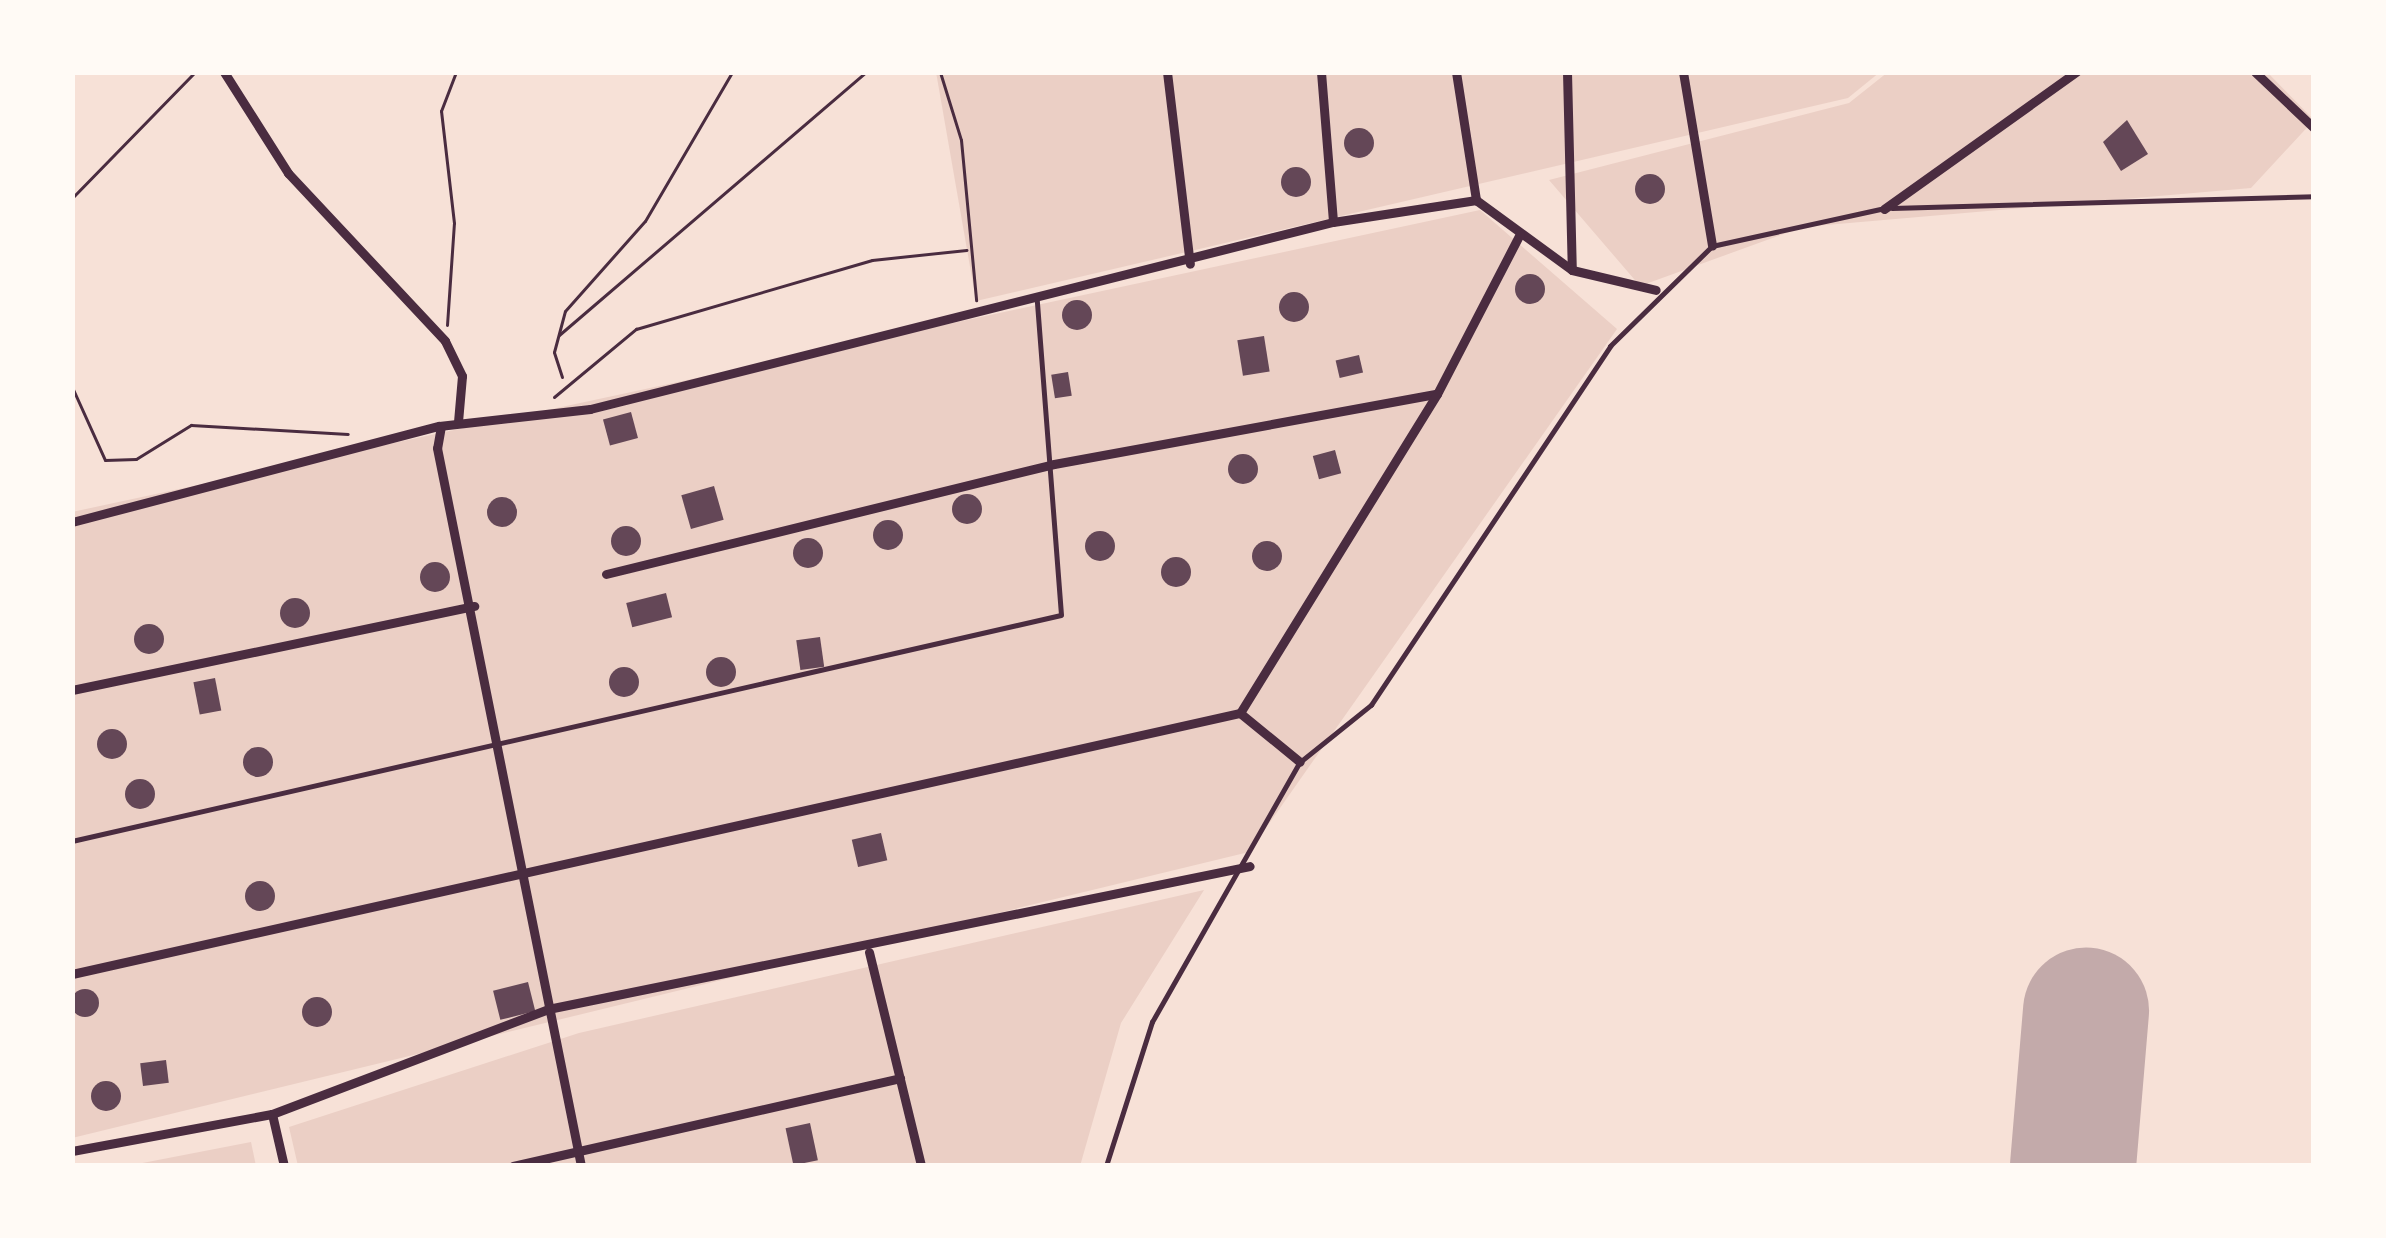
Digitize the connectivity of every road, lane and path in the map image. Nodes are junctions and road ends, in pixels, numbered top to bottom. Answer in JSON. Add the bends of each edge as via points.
{"nodes":[{"id":1,"x":195,"y":72,"type":"edge"},
{"id":2,"x":224,"y":72,"type":"edge"},
{"id":3,"x":456,"y":72,"type":"edge"},
{"id":4,"x":732,"y":72,"type":"edge"},
{"id":5,"x":866,"y":72,"type":"edge"},
{"id":6,"x":940,"y":72,"type":"edge"},
{"id":7,"x":1167,"y":72,"type":"edge"},
{"id":8,"x":1321,"y":72,"type":"edge"},
{"id":9,"x":1456,"y":72,"type":"edge"},
{"id":10,"x":1567,"y":72,"type":"edge"},
{"id":11,"x":1683,"y":72,"type":"edge"},
{"id":12,"x":2075,"y":72,"type":"edge"},
{"id":13,"x":2255,"y":72,"type":"edge"},
{"id":14,"x":2314,"y":128,"type":"edge"},
{"id":15,"x":2314,"y":196,"type":"edge"},
{"id":16,"x":72,"y":198,"type":"edge"},
{"id":17,"x":1476,"y":200,"type":"junction"},
{"id":18,"x":1884,"y":209,"type":"junction"},
{"id":19,"x":1333,"y":222,"type":"junction"},
{"id":20,"x":1520,"y":234,"type":"junction"},
{"id":21,"x":1712,"y":246,"type":"junction"},
{"id":22,"x":966,"y":250,"type":"junction"},
{"id":23,"x":1190,"y":265,"type":"junction"},
{"id":24,"x":1572,"y":270,"type":"junction"},
{"id":25,"x":1656,"y":290,"type":"junction"},
{"id":26,"x":1037,"y":298,"type":"junction"},
{"id":27,"x":979,"y":313,"type":"junction"},
{"id":28,"x":559,"y":335,"type":"junction"},
{"id":29,"x":445,"y":341,"type":"junction"},
{"id":30,"x":563,"y":379,"type":"junction"},
{"id":31,"x":72,"y":387,"type":"edge"},
{"id":32,"x":1438,"y":394,"type":"junction"},
{"id":33,"x":542,"y":419,"type":"junction"},
{"id":34,"x":439,"y":426,"type":"junction"},
{"id":35,"x":355,"y":434,"type":"dead end"},
{"id":36,"x":1054,"y":464,"type":"junction"},
{"id":37,"x":72,"y":522,"type":"edge"},
{"id":38,"x":606,"y":574,"type":"dead end"},
{"id":39,"x":473,"y":606,"type":"junction"},
{"id":40,"x":72,"y":690,"type":"edge"},
{"id":41,"x":1240,"y":712,"type":"junction"},
{"id":42,"x":501,"y":742,"type":"junction"},
{"id":43,"x":1300,"y":762,"type":"junction"},
{"id":44,"x":72,"y":841,"type":"edge"},
{"id":45,"x":1250,"y":866,"type":"junction"},
{"id":46,"x":519,"y":879,"type":"junction"},
{"id":47,"x":869,"y":952,"type":"junction"},
{"id":48,"x":72,"y":974,"type":"edge"},
{"id":49,"x":548,"y":1009,"type":"junction"},
{"id":50,"x":900,"y":1078,"type":"junction"},
{"id":51,"x":272,"y":1114,"type":"junction"},
{"id":52,"x":577,"y":1147,"type":"junction"},
{"id":53,"x":72,"y":1151,"type":"edge"},
{"id":54,"x":284,"y":1166,"type":"edge"},
{"id":55,"x":513,"y":1166,"type":"edge"},
{"id":56,"x":580,"y":1166,"type":"edge"},
{"id":57,"x":921,"y":1166,"type":"edge"},
{"id":58,"x":1106,"y":1166,"type":"edge"}],
"edges":[{"from":1,"to":16,"type":"path"},
{"from":2,"to":29,"type":"street","via":[[289,173]]},
{"from":3,"to":29,"type":"path","via":[[441,111],[454,223]]},
{"from":4,"to":28,"type":"path","via":[[669,185],[574,294]]},
{"from":5,"to":28,"type":"path"},
{"from":6,"to":22,"type":"path","via":[[961,140]]},
{"from":7,"to":23,"type":"street"},
{"from":8,"to":19,"type":"street"},
{"from":9,"to":17,"type":"street"},
{"from":10,"to":24,"type":"street"},
{"from":11,"to":21,"type":"street"},
{"from":12,"to":18,"type":"street"},
{"from":13,"to":14,"type":"street"},
{"from":15,"to":18,"type":"lane"},
{"from":17,"to":19,"type":"street"},
{"from":17,"to":20,"type":"street"},
{"from":18,"to":21,"type":"lane"},
{"from":19,"to":23,"type":"street"},
{"from":20,"to":24,"type":"street"},
{"from":20,"to":32,"type":"street"},
{"from":21,"to":25,"type":"lane"},
{"from":22,"to":27,"type":"path"},
{"from":22,"to":30,"type":"path","via":[[872,260],[636,329]]},
{"from":23,"to":26,"type":"street"},
{"from":24,"to":25,"type":"street"},
{"from":25,"to":43,"type":"lane","via":[[1371,705]]},
{"from":26,"to":27,"type":"street"},
{"from":26,"to":36,"type":"lane"},
{"from":27,"to":33,"type":"street"},
{"from":28,"to":30,"type":"path"},
{"from":29,"to":34,"type":"street","via":[[462,376],[463,420]]},
{"from":30,"to":33,"type":"path"},
{"from":31,"to":35,"type":"path","via":[[105,460],[136,459],[191,425]]},
{"from":32,"to":36,"type":"street"},
{"from":32,"to":41,"type":"street"},
{"from":33,"to":34,"type":"street"},
{"from":34,"to":37,"type":"street"},
{"from":34,"to":39,"type":"street"},
{"from":36,"to":38,"type":"street"},
{"from":36,"to":42,"type":"lane","via":[[1061,615]]},
{"from":39,"to":40,"type":"street"},
{"from":39,"to":42,"type":"street"},
{"from":41,"to":43,"type":"street"},
{"from":41,"to":46,"type":"street"},
{"from":42,"to":44,"type":"lane"},
{"from":42,"to":46,"type":"street"},
{"from":43,"to":45,"type":"lane"},
{"from":45,"to":47,"type":"street"},
{"from":45,"to":58,"type":"lane","via":[[1152,1022]]},
{"from":46,"to":48,"type":"street"},
{"from":46,"to":49,"type":"street"},
{"from":47,"to":49,"type":"street"},
{"from":47,"to":50,"type":"street"},
{"from":49,"to":51,"type":"street"},
{"from":49,"to":52,"type":"street"},
{"from":50,"to":52,"type":"street"},
{"from":50,"to":57,"type":"street"},
{"from":51,"to":53,"type":"street"},
{"from":51,"to":54,"type":"street"},
{"from":52,"to":55,"type":"street"},
{"from":52,"to":56,"type":"street"}]}
